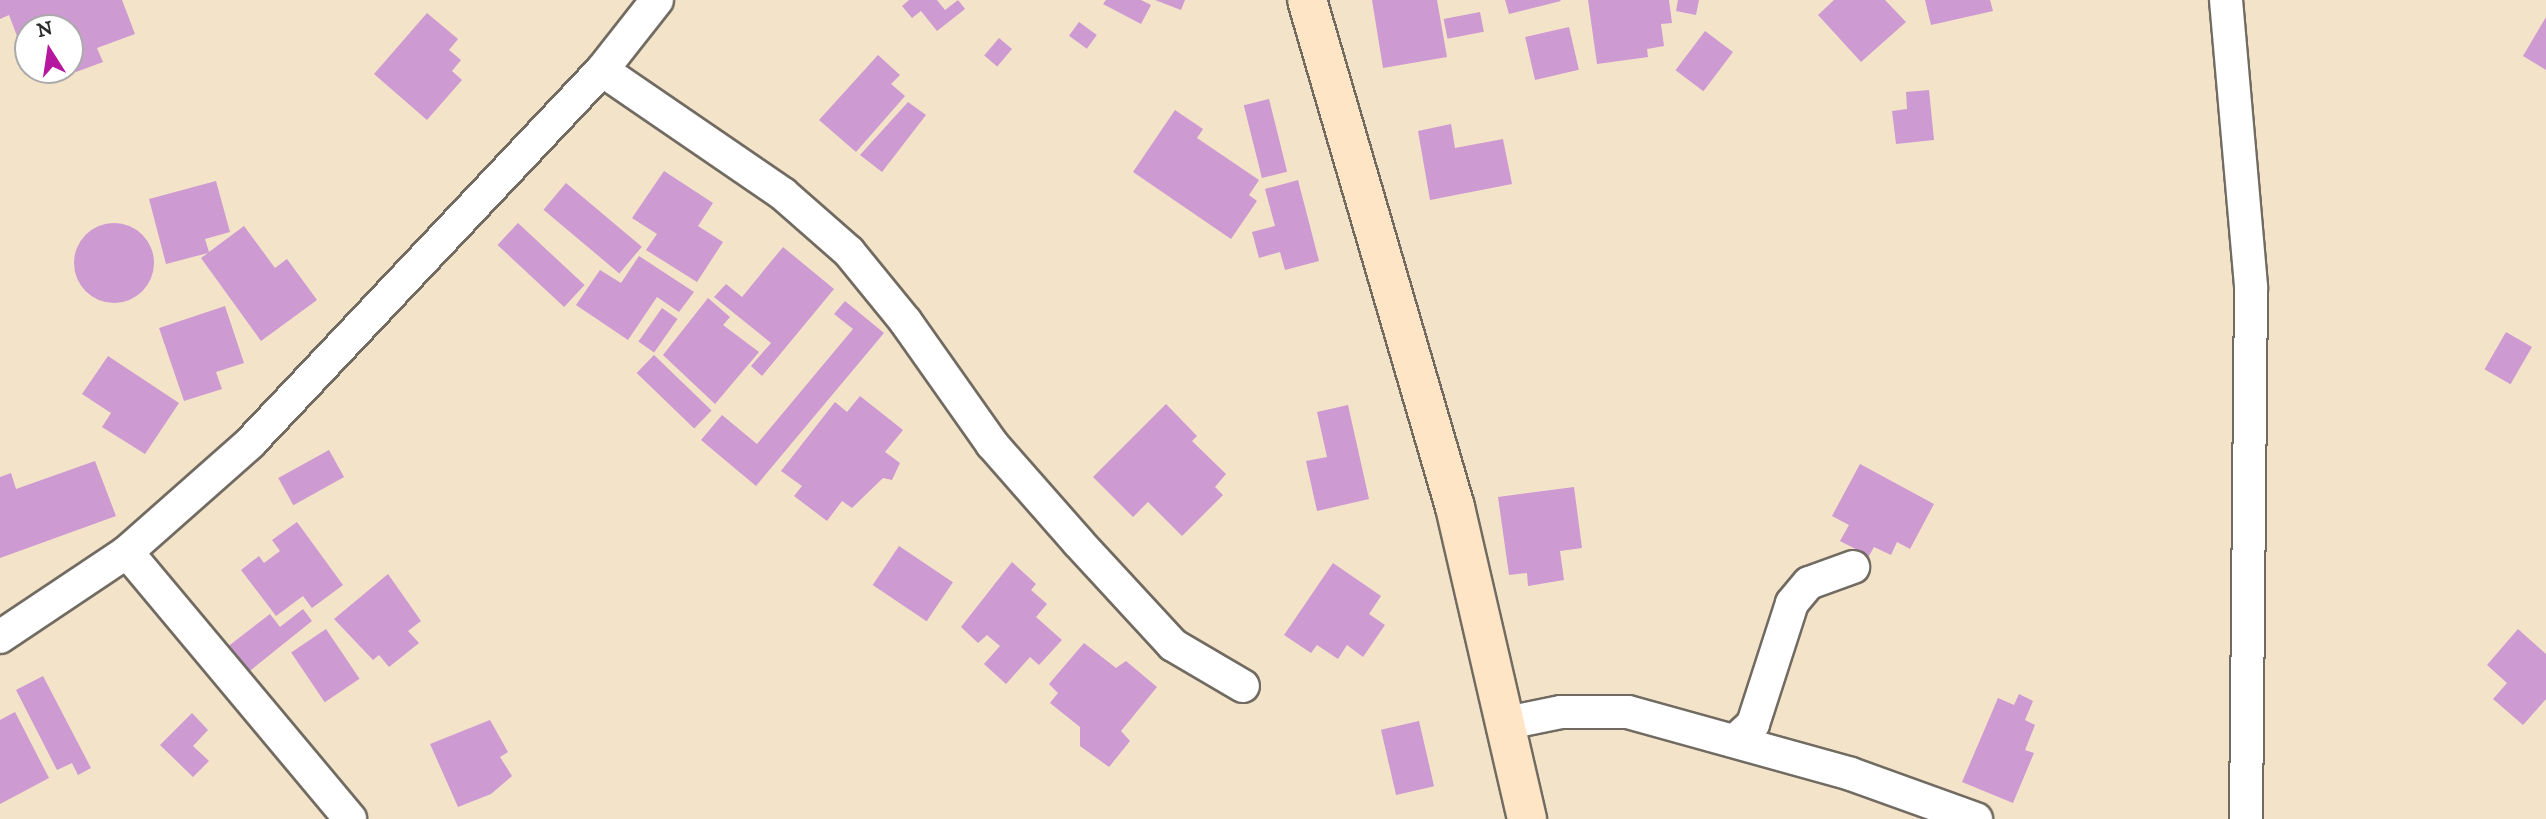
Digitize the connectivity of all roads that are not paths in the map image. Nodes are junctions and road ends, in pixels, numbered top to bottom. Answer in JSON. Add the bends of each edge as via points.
{"nodes":[{"id":1,"x":657,"y":0,"type":"edge"},
{"id":2,"x":1307,"y":0,"type":"edge"},
{"id":3,"x":2226,"y":0,"type":"edge"},
{"id":4,"x":602,"y":70,"type":"junction"},
{"id":5,"x":127,"y":552,"type":"junction"},
{"id":6,"x":1853,"y":567,"type":"dead end"},
{"id":7,"x":0,"y":638,"type":"edge"},
{"id":8,"x":1242,"y":686,"type":"dead end"},
{"id":9,"x":1507,"y":723,"type":"junction"},
{"id":10,"x":1737,"y":739,"type":"junction"},
{"id":11,"x":350,"y":819,"type":"edge"},
{"id":12,"x":1527,"y":819,"type":"edge"},
{"id":13,"x":1976,"y":819,"type":"edge"},
{"id":14,"x":2246,"y":819,"type":"edge"}],
"edges":[{"from":1,"to":4,"type":"street"},
{"from":2,"to":9,"type":"street","via":[[1408,333]]},
{"from":3,"to":14,"type":"street","via":[[2251,287]]},
{"from":4,"to":5,"type":"street","via":[[250,443]]},
{"from":4,"to":8,"type":"street","via":[[783,194],[849,252],[906,322],[992,444],[1078,542],[1174,645]]},
{"from":5,"to":7,"type":"street"},
{"from":5,"to":11,"type":"street"},
{"from":6,"to":10,"type":"street","via":[[1809,583],[1792,603],[1754,724]]},
{"from":9,"to":10,"type":"street","via":[[1561,712],[1628,712]]},
{"from":9,"to":12,"type":"street"},
{"from":10,"to":13,"type":"street"}]}
